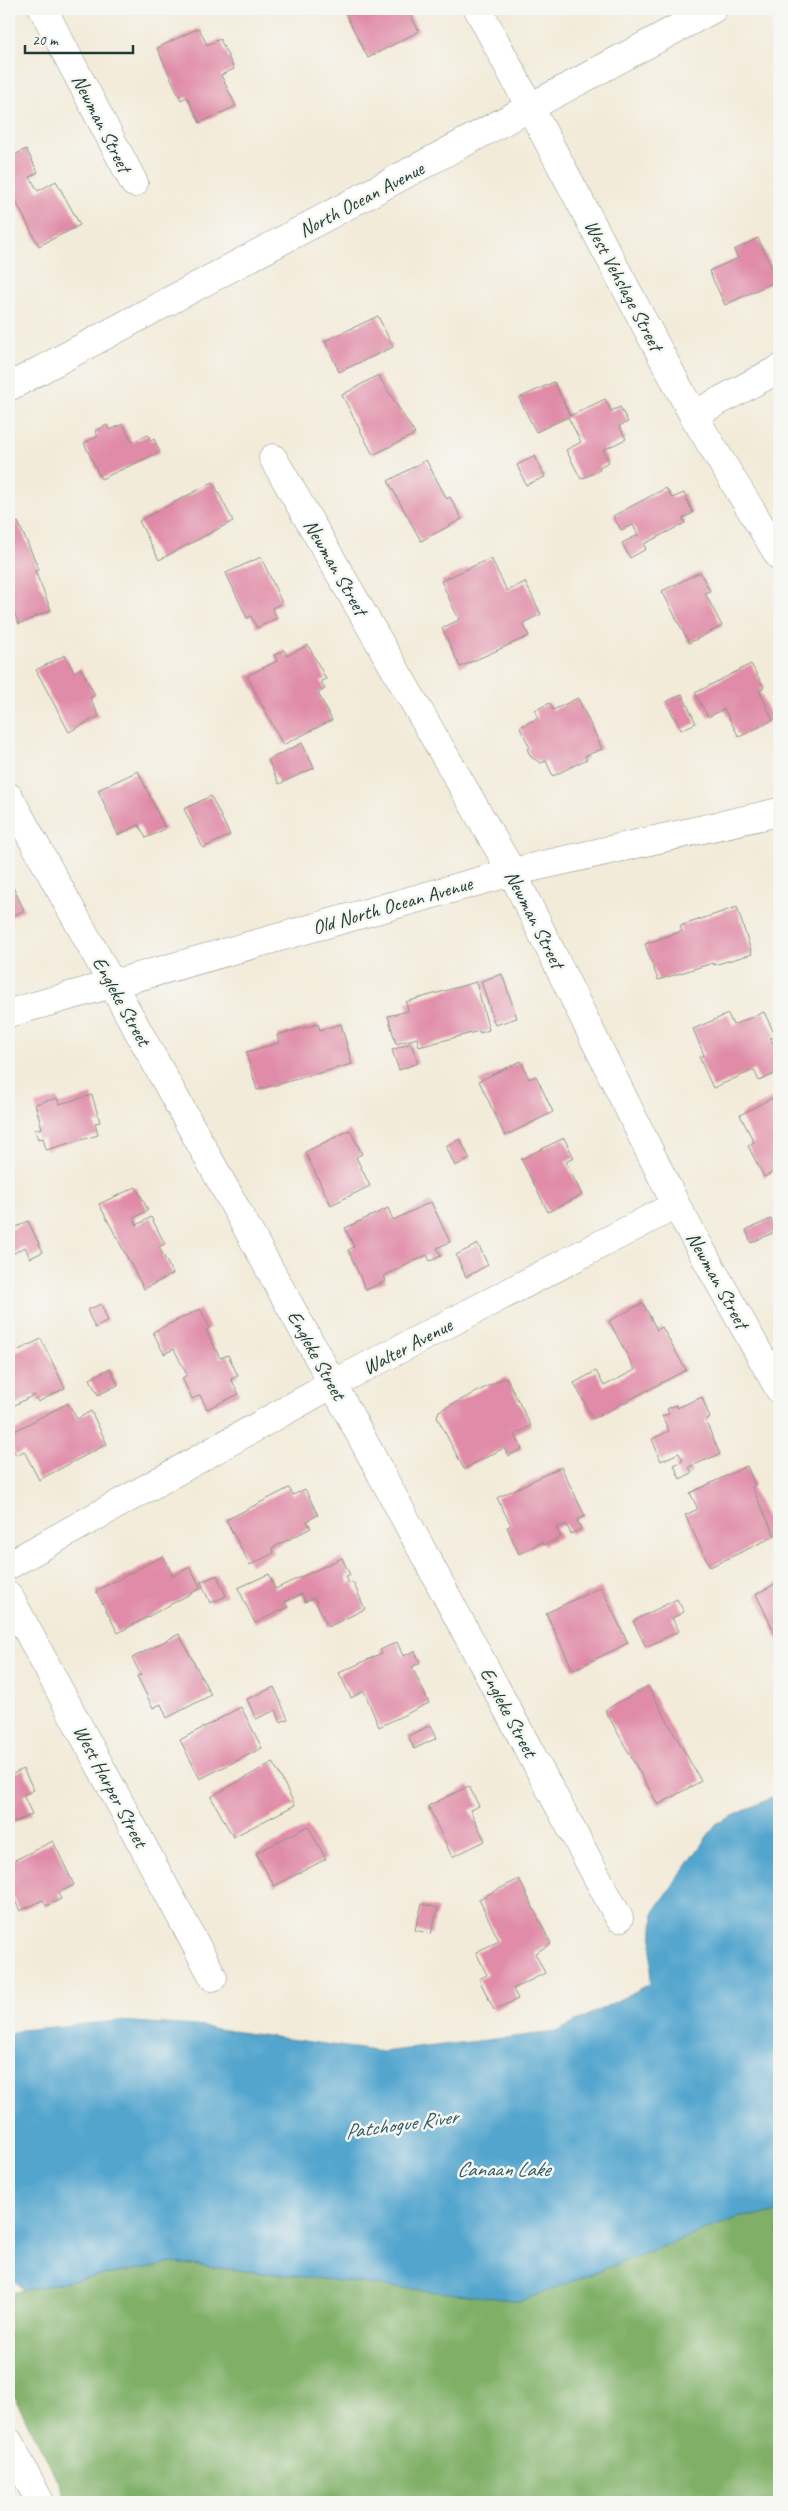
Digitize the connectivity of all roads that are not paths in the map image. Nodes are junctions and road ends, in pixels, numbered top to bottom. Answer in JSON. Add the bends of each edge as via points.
{"nodes":[{"id":1,"x":43,"y":9,"type":"edge"},
{"id":2,"x":478,"y":9,"type":"edge"},
{"id":3,"x":713,"y":9,"type":"edge"},
{"id":4,"x":530,"y":108,"type":"junction"},
{"id":5,"x":134,"y":183,"type":"dead end"},
{"id":6,"x":779,"y":369,"type":"edge"},
{"id":7,"x":9,"y":387,"type":"edge"},
{"id":8,"x":694,"y":415,"type":"junction"},
{"id":9,"x":273,"y":458,"type":"dead end"},
{"id":10,"x":779,"y":556,"type":"edge"},
{"id":11,"x":9,"y":797,"type":"edge"},
{"id":12,"x":779,"y":812,"type":"edge"},
{"id":13,"x":512,"y":872,"type":"junction"},
{"id":14,"x":112,"y":984,"type":"junction"},
{"id":15,"x":9,"y":1013,"type":"edge"},
{"id":16,"x":676,"y":1205,"type":"junction"},
{"id":17,"x":333,"y":1384,"type":"junction"},
{"id":18,"x":779,"y":1389,"type":"edge"},
{"id":19,"x":9,"y":1565,"type":"edge"},
{"id":20,"x":9,"y":1596,"type":"edge"},
{"id":21,"x":619,"y":1918,"type":"dead end"},
{"id":22,"x":213,"y":1977,"type":"dead end"},
{"id":23,"x":9,"y":2442,"type":"edge"},
{"id":24,"x":40,"y":2502,"type":"edge"}],
"edges":[{"from":1,"to":5,"type":"street","name":"Newman Street"},
{"from":2,"to":4,"type":"street","name":"West Vehslage Street"},
{"from":3,"to":4,"type":"street","name":"North Ocean Avenue"},
{"from":4,"to":7,"type":"street","name":"North Ocean Avenue"},
{"from":4,"to":8,"type":"street","name":"West Vehslage Street"},
{"from":6,"to":8,"type":"street"},
{"from":8,"to":10,"type":"street","name":"West Vehslage Street"},
{"from":9,"to":13,"type":"street","name":"Newman Street"},
{"from":11,"to":14,"type":"street","name":"Engleke Street"},
{"from":12,"to":13,"type":"street","name":"Old North Ocean Avenue"},
{"from":13,"to":14,"type":"street","name":"Old North Ocean Avenue"},
{"from":13,"to":16,"type":"street","name":"Newman Street"},
{"from":14,"to":15,"type":"street","name":"Old North Ocean Avenue"},
{"from":14,"to":17,"type":"street","name":"Engleke Street"},
{"from":16,"to":17,"type":"street","name":"Walter Avenue"},
{"from":16,"to":18,"type":"street","name":"Newman Street"},
{"from":17,"to":19,"type":"street","name":"Walter Avenue"},
{"from":17,"to":21,"type":"street","name":"Engleke Street"},
{"from":20,"to":22,"type":"street","name":"West Harper Street"},
{"from":23,"to":24,"type":"street"}]}
